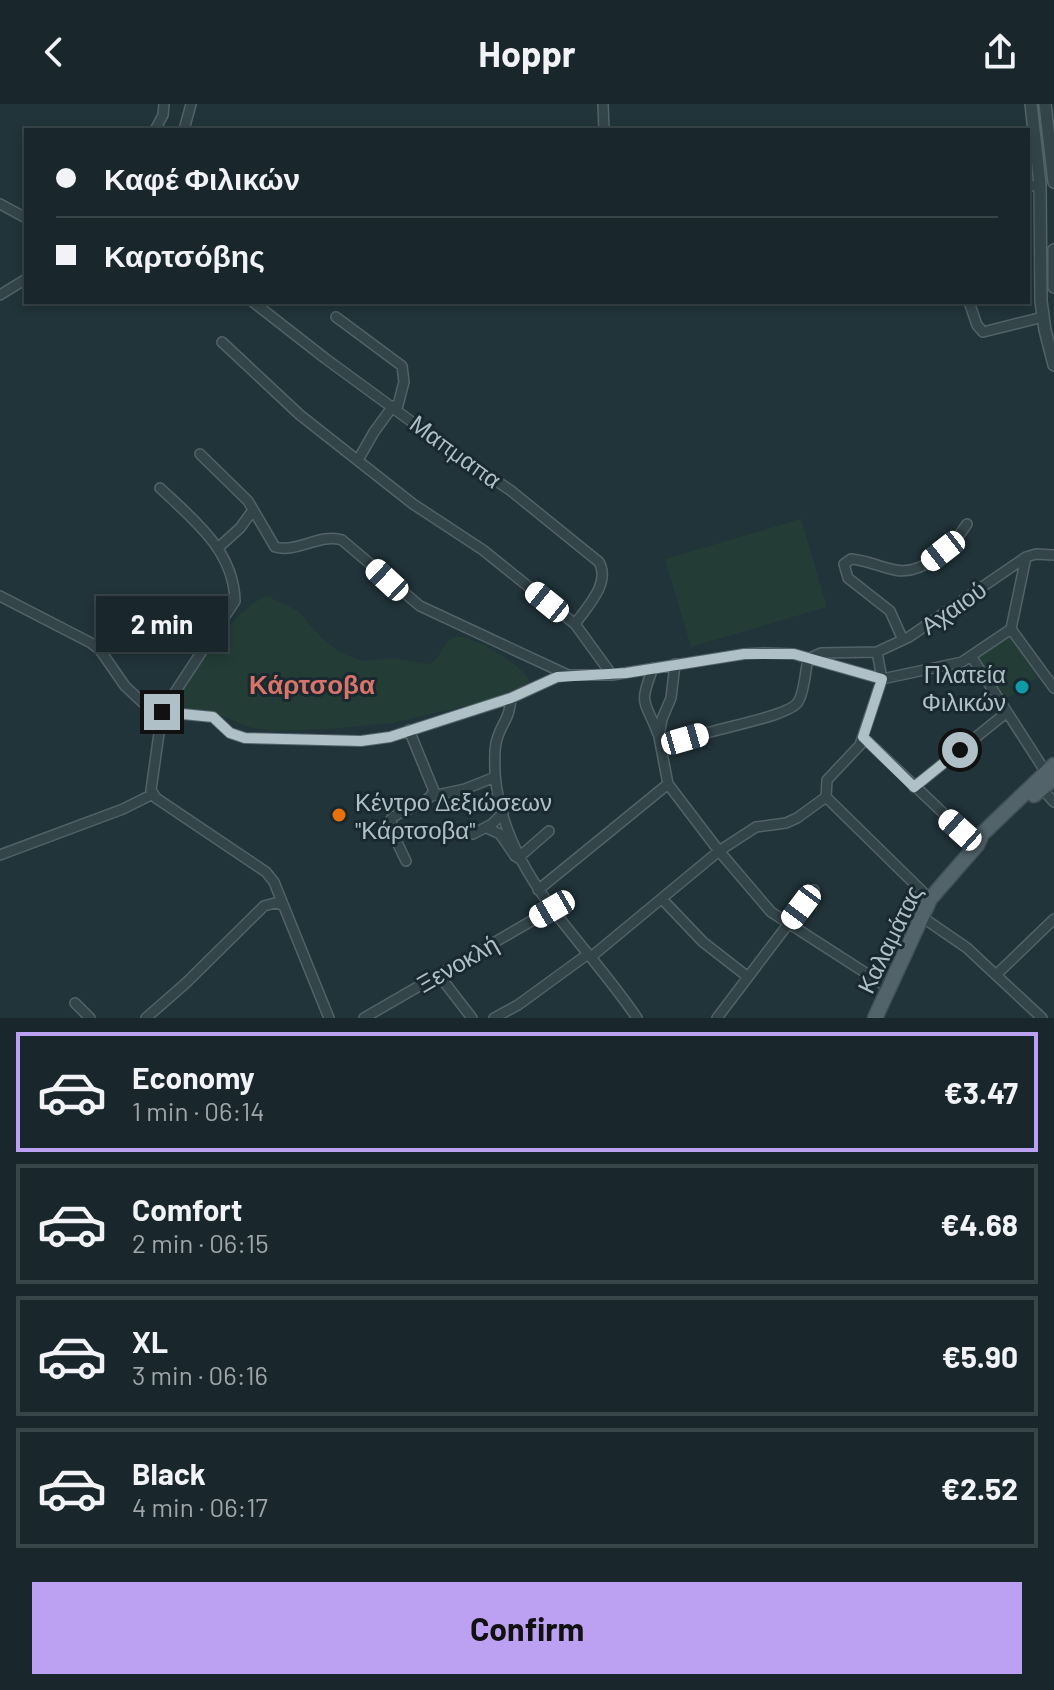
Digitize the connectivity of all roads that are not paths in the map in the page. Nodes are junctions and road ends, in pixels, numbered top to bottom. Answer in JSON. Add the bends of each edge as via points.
{"nodes":[{"id":1,"x":164,"y":104,"type":"edge"},
{"id":2,"x":191,"y":104,"type":"edge"},
{"id":3,"x":603,"y":104,"type":"edge"},
{"id":4,"x":1031,"y":104,"type":"edge"},
{"id":5,"x":1045,"y":104,"type":"edge"},
{"id":6,"x":156,"y":128,"type":"edge"},
{"id":7,"x":185,"y":128,"type":"edge"},
{"id":8,"x":604,"y":128,"type":"edge"},
{"id":9,"x":1054,"y":182,"type":"edge"},
{"id":10,"x":1034,"y":185,"type":"edge"},
{"id":11,"x":0,"y":204,"type":"edge"},
{"id":12,"x":24,"y":217,"type":"edge"},
{"id":13,"x":1035,"y":243,"type":"edge"},
{"id":14,"x":1054,"y":250,"type":"edge"},
{"id":15,"x":24,"y":280,"type":"edge"},
{"id":16,"x":1054,"y":287,"type":"edge"},
{"id":17,"x":0,"y":295,"type":"edge"},
{"id":18,"x":256,"y":304,"type":"edge"},
{"id":19,"x":970,"y":304,"type":"edge"},
{"id":20,"x":336,"y":317,"type":"dead end"},
{"id":21,"x":1043,"y":317,"type":"junction"},
{"id":22,"x":222,"y":342,"type":"dead end"},
{"id":23,"x":1054,"y":342,"type":"edge"},
{"id":24,"x":1054,"y":363,"type":"edge"},
{"id":25,"x":395,"y":407,"type":"junction"},
{"id":26,"x":200,"y":454,"type":"dead end"},
{"id":27,"x":358,"y":460,"type":"junction"},
{"id":28,"x":160,"y":488,"type":"dead end"},
{"id":29,"x":253,"y":510,"type":"junction"},
{"id":30,"x":967,"y":524,"type":"dead end"},
{"id":31,"x":219,"y":547,"type":"junction"},
{"id":32,"x":1054,"y":555,"type":"edge"},
{"id":33,"x":1026,"y":557,"type":"junction"},
{"id":34,"x":0,"y":596,"type":"edge"},
{"id":35,"x":575,"y":624,"type":"junction"},
{"id":36,"x":1011,"y":629,"type":"junction"},
{"id":37,"x":903,"y":640,"type":"junction"},
{"id":38,"x":877,"y":652,"type":"junction"},
{"id":39,"x":971,"y":656,"type":"junction"},
{"id":40,"x":808,"y":659,"type":"junction"},
{"id":41,"x":675,"y":664,"type":"junction"},
{"id":42,"x":653,"y":668,"type":"junction"},
{"id":43,"x":1050,"y":674,"type":"edge"},
{"id":44,"x":568,"y":675,"type":"junction"},
{"id":45,"x":612,"y":675,"type":"junction"},
{"id":46,"x":882,"y":679,"type":"junction"},
{"id":47,"x":1054,"y":688,"type":"edge"},
{"id":48,"x":511,"y":698,"type":"junction"},
{"id":49,"x":162,"y":712,"type":"junction"},
{"id":50,"x":1006,"y":713,"type":"junction"},
{"id":51,"x":409,"y":730,"type":"junction"},
{"id":52,"x":659,"y":737,"type":"junction"},
{"id":53,"x":863,"y":737,"type":"junction"},
{"id":54,"x":662,"y":750,"type":"junction"},
{"id":55,"x":1051,"y":771,"type":"edge"},
{"id":56,"x":495,"y":777,"type":"junction"},
{"id":57,"x":668,"y":784,"type":"junction"},
{"id":58,"x":914,"y":787,"type":"junction"},
{"id":59,"x":1041,"y":788,"type":"junction"},
{"id":60,"x":153,"y":794,"type":"junction"},
{"id":61,"x":432,"y":796,"type":"junction"},
{"id":62,"x":826,"y":797,"type":"junction"},
{"id":63,"x":1054,"y":802,"type":"edge"},
{"id":64,"x":503,"y":813,"type":"junction"},
{"id":65,"x":487,"y":828,"type":"junction"},
{"id":66,"x":549,"y":831,"type":"dead end"},
{"id":67,"x":473,"y":834,"type":"dead end"},
{"id":68,"x":977,"y":845,"type":"junction"},
{"id":69,"x":719,"y":851,"type":"junction"},
{"id":70,"x":0,"y":855,"type":"edge"},
{"id":71,"x":518,"y":858,"type":"junction"},
{"id":72,"x":406,"y":861,"type":"dead end"},
{"id":73,"x":538,"y":890,"type":"junction"},
{"id":74,"x":814,"y":890,"type":"dead end"},
{"id":75,"x":662,"y":899,"type":"junction"},
{"id":76,"x":930,"y":899,"type":"junction"},
{"id":77,"x":282,"y":905,"type":"junction"},
{"id":78,"x":552,"y":909,"type":"junction"},
{"id":79,"x":922,"y":917,"type":"junction"},
{"id":80,"x":1054,"y":919,"type":"edge"},
{"id":81,"x":789,"y":923,"type":"junction"},
{"id":82,"x":590,"y":956,"type":"junction"},
{"id":83,"x":438,"y":974,"type":"junction"},
{"id":84,"x":997,"y":974,"type":"junction"},
{"id":85,"x":748,"y":977,"type":"junction"},
{"id":86,"x":889,"y":988,"type":"junction"},
{"id":87,"x":75,"y":1003,"type":"dead end"},
{"id":88,"x":327,"y":1017,"type":"edge"},
{"id":89,"x":90,"y":1018,"type":"edge"},
{"id":90,"x":146,"y":1018,"type":"edge"},
{"id":91,"x":364,"y":1018,"type":"edge"},
{"id":92,"x":472,"y":1018,"type":"edge"},
{"id":93,"x":494,"y":1018,"type":"edge"},
{"id":94,"x":637,"y":1018,"type":"edge"},
{"id":95,"x":717,"y":1018,"type":"edge"},
{"id":96,"x":875,"y":1018,"type":"edge"},
{"id":97,"x":1042,"y":1018,"type":"edge"}],
"edges":[{"from":1,"to":6,"type":"street"},
{"from":2,"to":7,"type":"street"},
{"from":3,"to":8,"type":"street"},
{"from":4,"to":10,"type":"street"},
{"from":5,"to":9,"type":"street"},
{"from":10,"to":13,"type":"street"},
{"from":11,"to":12,"type":"street"},
{"from":13,"to":21,"type":"street"},
{"from":14,"to":16,"type":"street"},
{"from":15,"to":17,"type":"street"},
{"from":18,"to":25,"type":"street","name":"Μαπμαπα"},
{"from":19,"to":21,"type":"street","via":[[983,332]]},
{"from":20,"to":25,"type":"street","via":[[402,366],[404,382]]},
{"from":21,"to":24,"type":"street"},
{"from":22,"to":27,"type":"street","via":[[300,415]]},
{"from":23,"to":24,"type":"street"},
{"from":25,"to":27,"type":"street"},
{"from":25,"to":35,"type":"street","name":"Μαπμαπα","via":[[599,562],[601,583]]},
{"from":26,"to":29,"type":"street"},
{"from":27,"to":35,"type":"street"},
{"from":28,"to":31,"type":"street"},
{"from":29,"to":31,"type":"street"},
{"from":29,"to":44,"type":"street","via":[[275,547],[342,540],[420,606]]},
{"from":30,"to":37,"type":"street","via":[[958,539],[914,569],[898,571],[859,559],[844,564],[848,578],[890,611]]},
{"from":31,"to":49,"type":"street","via":[[231,574],[234,607]]},
{"from":32,"to":33,"type":"street","name":"Αχαιού"},
{"from":33,"to":36,"type":"street"},
{"from":33,"to":37,"type":"street","name":"Αχαιού"},
{"from":34,"to":49,"type":"street","via":[[91,643],[125,686]]},
{"from":35,"to":45,"type":"street"},
{"from":36,"to":39,"type":"street"},
{"from":36,"to":43,"type":"street"},
{"from":37,"to":38,"type":"street","name":"Αχαιού"},
{"from":38,"to":40,"type":"street","via":[[821,653]]},
{"from":38,"to":46,"type":"street"},
{"from":39,"to":46,"type":"street"},
{"from":39,"to":50,"type":"street"},
{"from":40,"to":41,"type":"street","via":[[744,654]]},
{"from":40,"to":46,"type":"street"},
{"from":40,"to":54,"type":"street","via":[[795,705]]},
{"from":41,"to":42,"type":"street"},
{"from":41,"to":52,"type":"street"},
{"from":42,"to":45,"type":"street"},
{"from":42,"to":52,"type":"street","via":[[643,699]]},
{"from":43,"to":47,"type":"street"},
{"from":44,"to":45,"type":"street"},
{"from":44,"to":48,"type":"street"},
{"from":46,"to":53,"type":"street"},
{"from":48,"to":51,"type":"street"},
{"from":48,"to":56,"type":"street","via":[[496,744]]},
{"from":49,"to":51,"type":"street","via":[[213,717],[230,733],[245,738],[361,741]]},
{"from":49,"to":60,"type":"street"},
{"from":50,"to":55,"type":"street"},
{"from":50,"to":58,"type":"street"},
{"from":51,"to":61,"type":"street","via":[[432,783]]},
{"from":52,"to":54,"type":"street"},
{"from":53,"to":58,"type":"street"},
{"from":53,"to":62,"type":"street","via":[[827,780]]},
{"from":54,"to":57,"type":"street"},
{"from":55,"to":59,"type":"main road","name":"Καλαμάτας"},
{"from":55,"to":68,"type":"main road","name":"Καλαμάτας","via":[[982,834]]},
{"from":56,"to":61,"type":"street"},
{"from":56,"to":64,"type":"street"},
{"from":57,"to":69,"type":"street"},
{"from":57,"to":73,"type":"street"},
{"from":58,"to":68,"type":"street"},
{"from":59,"to":63,"type":"street"},
{"from":59,"to":68,"type":"main road","name":"Καλαμάτας"},
{"from":60,"to":70,"type":"street"},
{"from":60,"to":77,"type":"street","via":[[266,872]]},
{"from":61,"to":72,"type":"street","via":[[391,819]]},
{"from":62,"to":69,"type":"street","via":[[797,818],[756,827]]},
{"from":62,"to":76,"type":"street"},
{"from":64,"to":65,"type":"street"},
{"from":64,"to":71,"type":"street"},
{"from":65,"to":67,"type":"street"},
{"from":65,"to":71,"type":"street","via":[[500,834]]},
{"from":66,"to":71,"type":"street"},
{"from":68,"to":76,"type":"main road","name":"Καλαμάτας"},
{"from":69,"to":75,"type":"street"},
{"from":69,"to":81,"type":"street","via":[[771,912]]},
{"from":71,"to":73,"type":"street"},
{"from":73,"to":78,"type":"street"},
{"from":74,"to":81,"type":"street"},
{"from":75,"to":82,"type":"street"},
{"from":75,"to":85,"type":"street","via":[[703,942]]},
{"from":76,"to":79,"type":"main road","name":"Καλαμάτας"},
{"from":77,"to":88,"type":"street"},
{"from":77,"to":90,"type":"street","via":[[264,906]]},
{"from":78,"to":82,"type":"street"},
{"from":78,"to":83,"type":"street","name":"Ξενοκλή"},
{"from":79,"to":84,"type":"street"},
{"from":79,"to":86,"type":"main road","name":"Καλαμάτας"},
{"from":80,"to":84,"type":"street"},
{"from":81,"to":85,"type":"street"},
{"from":81,"to":86,"type":"street"},
{"from":82,"to":93,"type":"street"},
{"from":82,"to":94,"type":"street"},
{"from":83,"to":91,"type":"street","name":"Ξενοκλή"},
{"from":83,"to":92,"type":"street"},
{"from":84,"to":97,"type":"street"},
{"from":85,"to":95,"type":"street"},
{"from":86,"to":96,"type":"main road","name":"Καλαμάτας"},
{"from":87,"to":89,"type":"street"}]}
